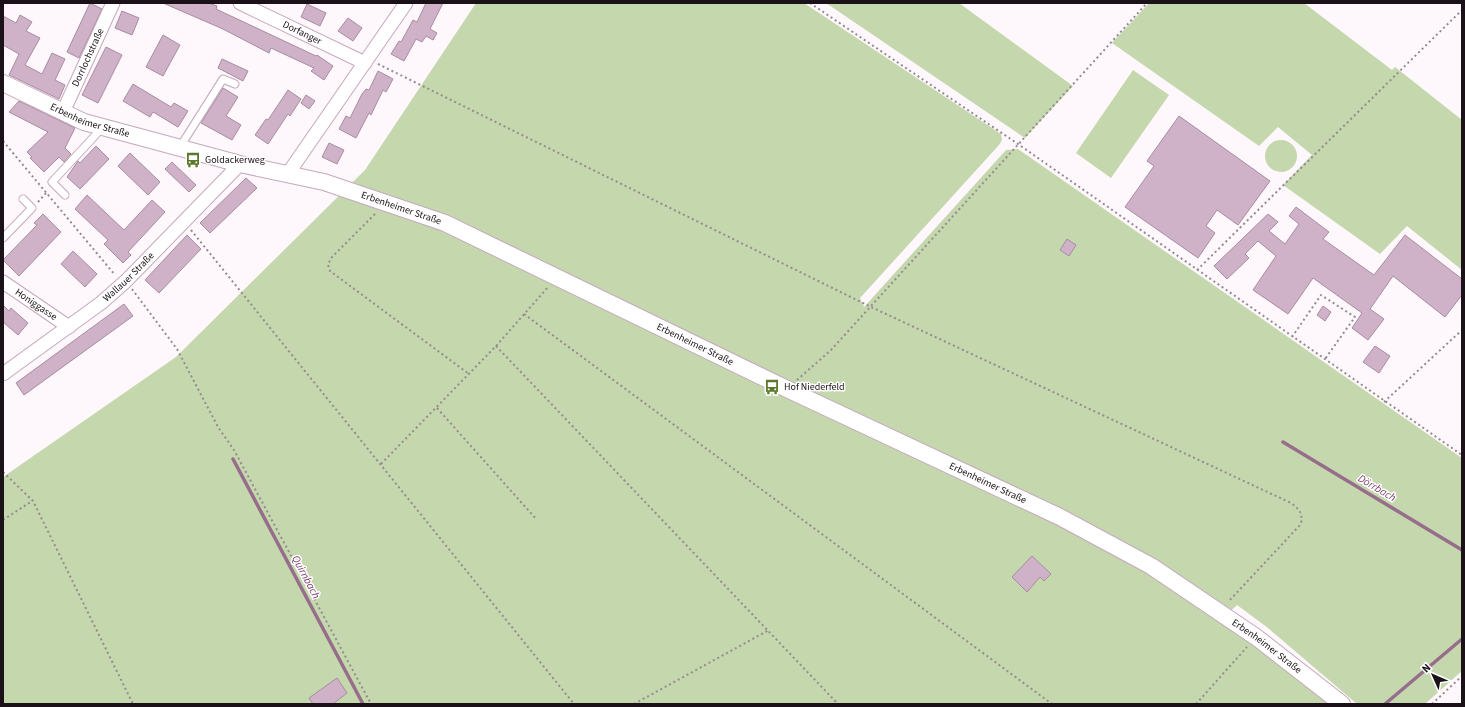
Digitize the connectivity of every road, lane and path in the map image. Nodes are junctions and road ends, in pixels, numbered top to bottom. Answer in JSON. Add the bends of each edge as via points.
{"nodes":[{"id":1,"x":113,"y":3,"type":"edge"},
{"id":2,"x":406,"y":3,"type":"edge"},
{"id":3,"x":810,"y":3,"type":"edge"},
{"id":4,"x":1147,"y":3,"type":"edge"},
{"id":5,"x":247,"y":5,"type":"edge"},
{"id":6,"x":1462,"y":10,"type":"edge"},
{"id":7,"x":366,"y":61,"type":"junction"},
{"id":8,"x":3,"y":83,"type":"edge"},
{"id":9,"x":235,"y":84,"type":"dead end"},
{"id":10,"x":63,"y":112,"type":"junction"},
{"id":11,"x":104,"y":127,"type":"junction"},
{"id":12,"x":3,"y":141,"type":"edge"},
{"id":13,"x":1018,"y":144,"type":"junction"},
{"id":14,"x":180,"y":147,"type":"junction"},
{"id":15,"x":240,"y":164,"type":"junction"},
{"id":16,"x":287,"y":175,"type":"junction"},
{"id":17,"x":47,"y":192,"type":"junction"},
{"id":18,"x":65,"y":195,"type":"dead end"},
{"id":19,"x":23,"y":199,"type":"dead end"},
{"id":20,"x":386,"y":203,"type":"junction"},
{"id":21,"x":32,"y":208,"type":"junction"},
{"id":22,"x":184,"y":221,"type":"junction"},
{"id":23,"x":3,"y":238,"type":"edge"},
{"id":24,"x":1197,"y":270,"type":"junction"},
{"id":25,"x":557,"y":277,"type":"junction"},
{"id":26,"x":3,"y":282,"type":"edge"},
{"id":27,"x":124,"y":282,"type":"junction"},
{"id":28,"x":871,"y":307,"type":"junction"},
{"id":29,"x":524,"y":314,"type":"junction"},
{"id":30,"x":69,"y":327,"type":"junction"},
{"id":31,"x":1462,"y":330,"type":"edge"},
{"id":32,"x":1292,"y":337,"type":"junction"},
{"id":33,"x":496,"y":346,"type":"junction"},
{"id":34,"x":1324,"y":360,"type":"junction"},
{"id":35,"x":3,"y":374,"type":"edge"},
{"id":36,"x":469,"y":374,"type":"junction"},
{"id":37,"x":787,"y":389,"type":"junction"},
{"id":38,"x":1384,"y":402,"type":"junction"},
{"id":39,"x":437,"y":408,"type":"junction"},
{"id":40,"x":1462,"y":455,"type":"edge"},
{"id":41,"x":381,"y":464,"type":"junction"},
{"id":42,"x":3,"y":472,"type":"edge"},
{"id":43,"x":33,"y":501,"type":"junction"},
{"id":44,"x":3,"y":520,"type":"edge"},
{"id":45,"x":537,"y":520,"type":"dead end"},
{"id":46,"x":1219,"y":612,"type":"junction"},
{"id":47,"x":768,"y":630,"type":"junction"},
{"id":48,"x":1256,"y":637,"type":"junction"},
{"id":49,"x":1462,"y":676,"type":"edge"},
{"id":50,"x":133,"y":704,"type":"edge"},
{"id":51,"x":370,"y":704,"type":"edge"},
{"id":52,"x":574,"y":704,"type":"edge"},
{"id":53,"x":634,"y":704,"type":"edge"},
{"id":54,"x":838,"y":704,"type":"edge"},
{"id":55,"x":1052,"y":704,"type":"edge"},
{"id":56,"x":1196,"y":704,"type":"edge"},
{"id":57,"x":1342,"y":704,"type":"edge"},
{"id":58,"x":1432,"y":704,"type":"edge"}],
"edges":[{"from":1,"to":10,"type":"street","name":"Dorrlochstraße"},
{"from":2,"to":7,"type":"street"},
{"from":3,"to":13,"type":"path"},
{"from":4,"to":13,"type":"path"},
{"from":5,"to":7,"type":"street","name":"Dorfanger"},
{"from":6,"to":24,"type":"path"},
{"from":7,"to":16,"type":"street"},
{"from":7,"to":28,"type":"path"},
{"from":8,"to":10,"type":"street","name":"Erbenheimer Straße"},
{"from":9,"to":14,"type":"lane","via":[[223,79]]},
{"from":10,"to":11,"type":"street","name":"Erbenheimer Straße","via":[[84,122]]},
{"from":11,"to":14,"type":"street","name":"Erbenheimer Straße"},
{"from":11,"to":18,"type":"lane","via":[[52,182]]},
{"from":12,"to":17,"type":"path"},
{"from":13,"to":24,"type":"path"},
{"from":13,"to":28,"type":"path"},
{"from":14,"to":15,"type":"street","name":"Erbenheimer Straße"},
{"from":15,"to":16,"type":"street","name":"Erbenheimer Straße"},
{"from":15,"to":22,"type":"street","name":"Wallauer Straße"},
{"from":16,"to":20,"type":"street","name":"Erbenheimer Straße","via":[[324,182]]},
{"from":17,"to":21,"type":"path"},
{"from":17,"to":27,"type":"path"},
{"from":19,"to":21,"type":"lane"},
{"from":20,"to":25,"type":"street","name":"Erbenheimer Straße","via":[[445,223]]},
{"from":20,"to":36,"type":"path","via":[[331,258],[328,266],[330,271]]},
{"from":21,"to":23,"type":"lane"},
{"from":22,"to":27,"type":"street","name":"Wallauer Straße"},
{"from":22,"to":41,"type":"path"},
{"from":24,"to":32,"type":"path"},
{"from":25,"to":29,"type":"path"},
{"from":25,"to":37,"type":"street","name":"Erbenheimer Straße"},
{"from":26,"to":30,"type":"street","name":"Honiggasse"},
{"from":27,"to":30,"type":"street","name":"Wallauer Straße"},
{"from":27,"to":51,"type":"path","via":[[177,349]]},
{"from":28,"to":37,"type":"path","via":[[831,350]]},
{"from":28,"to":46,"type":"path","via":[[1291,503],[1299,509],[1301,524]]},
{"from":29,"to":33,"type":"path"},
{"from":29,"to":55,"type":"path"},
{"from":30,"to":35,"type":"street","name":"Wallauer Straße"},
{"from":31,"to":38,"type":"path"},
{"from":32,"to":34,"type":"path"},
{"from":32,"to":34,"type":"path","via":[[1321,295],[1355,317]]},
{"from":33,"to":36,"type":"path"},
{"from":33,"to":47,"type":"path"},
{"from":34,"to":38,"type":"path"},
{"from":36,"to":39,"type":"path"},
{"from":37,"to":46,"type":"street","name":"Erbenheimer Straße","via":[[1060,517],[1151,566]]},
{"from":38,"to":40,"type":"path"},
{"from":39,"to":41,"type":"path"},
{"from":39,"to":45,"type":"path"},
{"from":41,"to":52,"type":"path"},
{"from":42,"to":43,"type":"path"},
{"from":43,"to":44,"type":"path"},
{"from":43,"to":50,"type":"path"},
{"from":46,"to":48,"type":"street","name":"Erbenheimer Straße"},
{"from":47,"to":53,"type":"path"},
{"from":47,"to":54,"type":"path"},
{"from":48,"to":56,"type":"path"},
{"from":48,"to":57,"type":"street","name":"Erbenheimer Straße"},
{"from":49,"to":58,"type":"path"}]}
